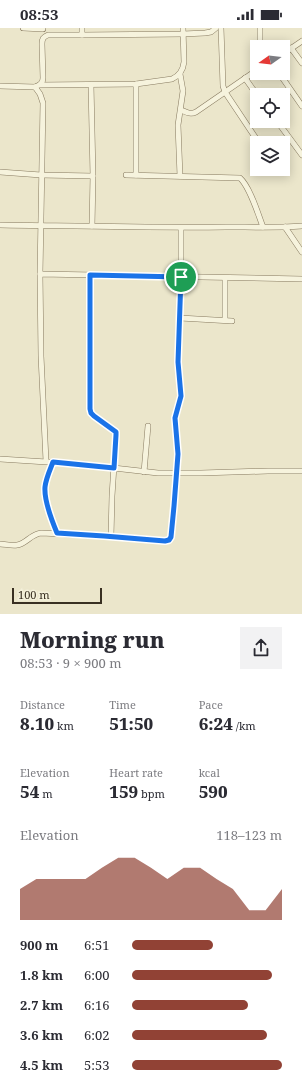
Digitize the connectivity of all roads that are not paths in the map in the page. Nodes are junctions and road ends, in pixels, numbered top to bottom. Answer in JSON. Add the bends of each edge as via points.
{"nodes":[{"id":1,"x":23,"y":28,"type":"edge"},
{"id":2,"x":43,"y":28,"type":"edge"},
{"id":3,"x":82,"y":28,"type":"edge"},
{"id":4,"x":183,"y":28,"type":"edge"},
{"id":5,"x":216,"y":28,"type":"edge"},
{"id":6,"x":221,"y":28,"type":"edge"},
{"id":7,"x":260,"y":28,"type":"edge"},
{"id":8,"x":183,"y":34,"type":"junction"},
{"id":9,"x":82,"y":35,"type":"junction"},
{"id":10,"x":44,"y":36,"type":"junction"},
{"id":11,"x":260,"y":40,"type":"edge"},
{"id":12,"x":302,"y":41,"type":"edge"},
{"id":13,"x":291,"y":48,"type":"joint"},
{"id":14,"x":302,"y":63,"type":"edge"},
{"id":15,"x":180,"y":74,"type":"junction"},
{"id":16,"x":250,"y":75,"type":"edge"},
{"id":17,"x":245,"y":78,"type":"junction"},
{"id":18,"x":285,"y":80,"type":"edge"},
{"id":19,"x":136,"y":84,"type":"junction"},
{"id":20,"x":91,"y":85,"type":"junction"},
{"id":21,"x":0,"y":86,"type":"edge"},
{"id":22,"x":38,"y":86,"type":"junction"},
{"id":23,"x":252,"y":88,"type":"edge"},
{"id":24,"x":225,"y":92,"type":"junction"},
{"id":25,"x":302,"y":106,"type":"edge"},
{"id":26,"x":181,"y":110,"type":"junction"},
{"id":27,"x":282,"y":128,"type":"edge"},
{"id":28,"x":253,"y":136,"type":"edge"},
{"id":29,"x":300,"y":149,"type":"edge"},
{"id":30,"x":302,"y":155,"type":"edge"},
{"id":31,"x":0,"y":172,"type":"edge"},
{"id":32,"x":41,"y":175,"type":"junction"},
{"id":33,"x":126,"y":175,"type":"dead end"},
{"id":34,"x":136,"y":175,"type":"junction"},
{"id":35,"x":93,"y":176,"type":"junction"},
{"id":36,"x":180,"y":176,"type":"junction"},
{"id":37,"x":0,"y":225,"type":"edge"},
{"id":38,"x":41,"y":226,"type":"junction"},
{"id":39,"x":92,"y":226,"type":"junction"},
{"id":40,"x":302,"y":226,"type":"edge"},
{"id":41,"x":263,"y":227,"type":"junction"},
{"id":42,"x":181,"y":228,"type":"junction"},
{"id":43,"x":285,"y":228,"type":"junction"},
{"id":44,"x":302,"y":252,"type":"edge"},
{"id":45,"x":40,"y":274,"type":"junction"},
{"id":46,"x":90,"y":275,"type":"junction"},
{"id":47,"x":181,"y":277,"type":"junction"},
{"id":48,"x":225,"y":278,"type":"junction"},
{"id":49,"x":302,"y":279,"type":"edge"},
{"id":50,"x":180,"y":318,"type":"junction"},
{"id":51,"x":224,"y":320,"type":"junction"},
{"id":52,"x":232,"y":321,"type":"dead end"},
{"id":53,"x":148,"y":426,"type":"dead end"},
{"id":54,"x":0,"y":459,"type":"edge"},
{"id":55,"x":46,"y":461,"type":"junction"},
{"id":56,"x":53,"y":462,"type":"junction"},
{"id":57,"x":114,"y":468,"type":"junction"},
{"id":58,"x":302,"y":471,"type":"edge"},
{"id":59,"x":144,"y":472,"type":"junction"},
{"id":60,"x":177,"y":473,"type":"junction"},
{"id":61,"x":57,"y":533,"type":"junction"},
{"id":62,"x":111,"y":536,"type":"junction"},
{"id":63,"x":0,"y":544,"type":"edge"}],
"edges":[{"from":1,"to":2,"type":"street"},
{"from":2,"to":10,"type":"street"},
{"from":3,"to":9,"type":"street"},
{"from":4,"to":8,"type":"street"},
{"from":5,"to":8,"type":"street","via":[[211,32]]},
{"from":6,"to":24,"type":"street","via":[[222,83]]},
{"from":7,"to":11,"type":"street"},
{"from":8,"to":9,"type":"street"},
{"from":8,"to":15,"type":"street","via":[[184,62]]},
{"from":9,"to":10,"type":"street"},
{"from":10,"to":22,"type":"street","via":[[43,81]]},
{"from":12,"to":13,"type":"street"},
{"from":13,"to":14,"type":"street"},
{"from":15,"to":19,"type":"street","via":[[172,79]]},
{"from":15,"to":26,"type":"street","via":[[183,91]]},
{"from":16,"to":17,"type":"street"},
{"from":17,"to":23,"type":"street"},
{"from":17,"to":24,"type":"street"},
{"from":18,"to":25,"type":"street"},
{"from":19,"to":20,"type":"street"},
{"from":19,"to":34,"type":"street"},
{"from":20,"to":22,"type":"street"},
{"from":20,"to":35,"type":"street"},
{"from":21,"to":22,"type":"street"},
{"from":22,"to":32,"type":"street","via":[[43,103]]},
{"from":24,"to":26,"type":"street","via":[[193,114]]},
{"from":24,"to":28,"type":"street"},
{"from":26,"to":36,"type":"street","via":[[178,125]]},
{"from":27,"to":29,"type":"street"},
{"from":29,"to":30,"type":"street"},
{"from":31,"to":32,"type":"street"},
{"from":32,"to":35,"type":"street"},
{"from":32,"to":38,"type":"street"},
{"from":33,"to":34,"type":"street"},
{"from":34,"to":36,"type":"street"},
{"from":35,"to":39,"type":"street"},
{"from":36,"to":41,"type":"street","via":[[240,178]]},
{"from":37,"to":38,"type":"street"},
{"from":38,"to":39,"type":"street"},
{"from":38,"to":45,"type":"street"},
{"from":39,"to":42,"type":"street"},
{"from":40,"to":43,"type":"street"},
{"from":41,"to":42,"type":"street"},
{"from":41,"to":43,"type":"street"},
{"from":42,"to":47,"type":"street"},
{"from":43,"to":44,"type":"street"},
{"from":45,"to":46,"type":"street"},
{"from":45,"to":55,"type":"street","via":[[40,356]]},
{"from":46,"to":47,"type":"street"},
{"from":46,"to":57,"type":"street","via":[[90,409],[94,416],[116,432]]},
{"from":47,"to":48,"type":"street"},
{"from":47,"to":50,"type":"street"},
{"from":48,"to":49,"type":"street"},
{"from":48,"to":51,"type":"street"},
{"from":50,"to":51,"type":"street"},
{"from":50,"to":60,"type":"street","via":[[178,362],[181,396],[175,418]]},
{"from":51,"to":52,"type":"street"},
{"from":53,"to":59,"type":"street"},
{"from":54,"to":55,"type":"street"},
{"from":55,"to":56,"type":"street"},
{"from":56,"to":57,"type":"street"},
{"from":56,"to":61,"type":"street","via":[[47,477],[45,494]]},
{"from":57,"to":59,"type":"street"},
{"from":57,"to":62,"type":"street"},
{"from":58,"to":60,"type":"street"},
{"from":59,"to":60,"type":"street"},
{"from":60,"to":62,"type":"street","via":[[169,540]]},
{"from":61,"to":62,"type":"street"},
{"from":61,"to":63,"type":"street","via":[[37,533],[18,546]]}]}
